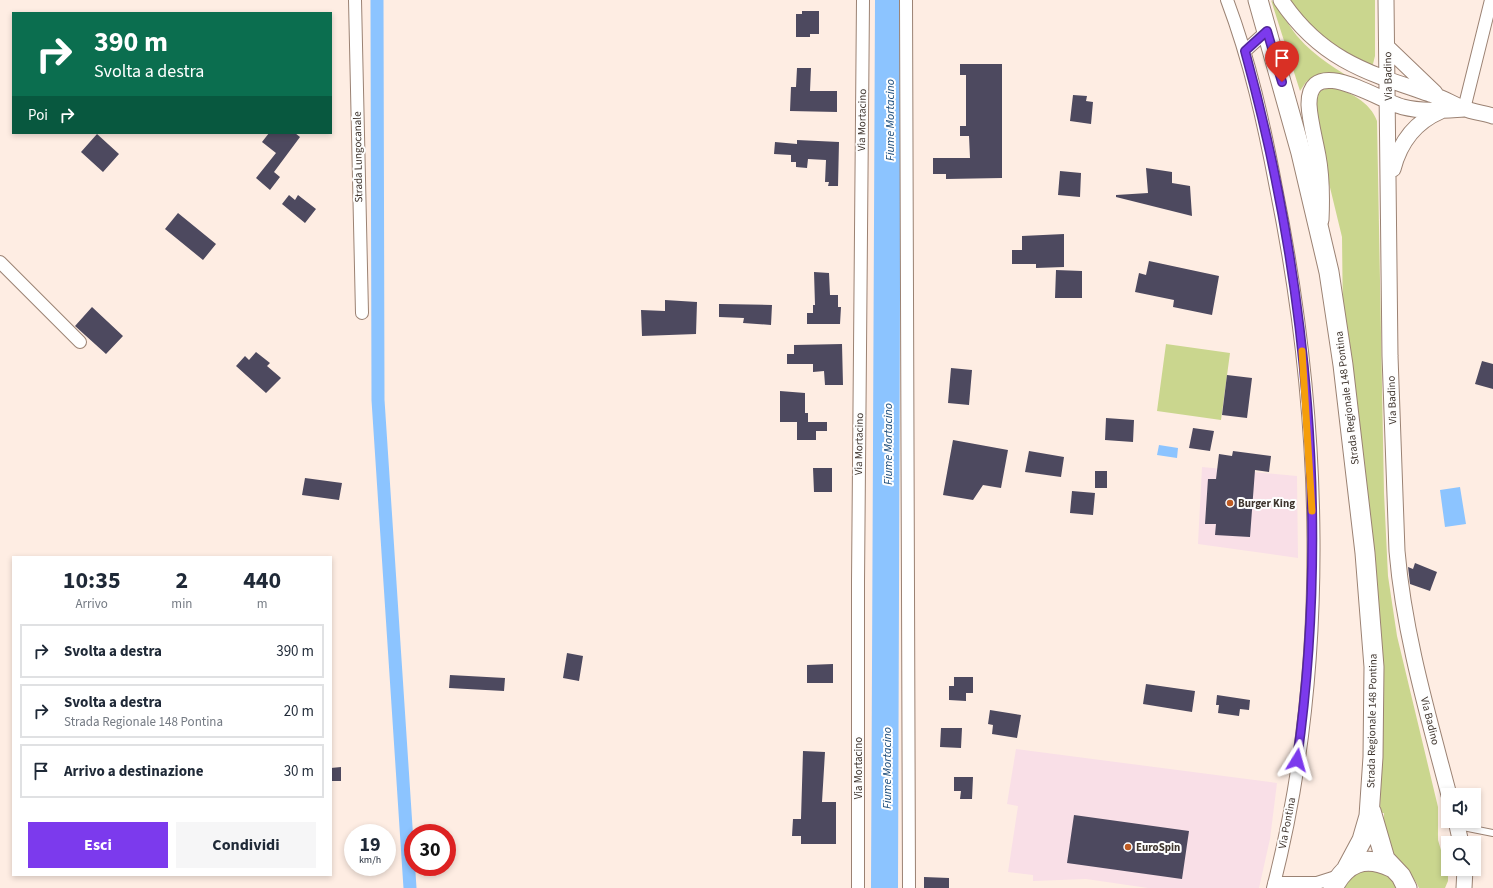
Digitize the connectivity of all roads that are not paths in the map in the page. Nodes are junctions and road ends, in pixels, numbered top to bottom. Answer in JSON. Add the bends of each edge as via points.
{"nodes":[{"id":1,"x":355,"y":0,"type":"edge"},
{"id":2,"x":863,"y":0,"type":"edge"},
{"id":3,"x":906,"y":0,"type":"edge"},
{"id":4,"x":1227,"y":0,"type":"edge"},
{"id":5,"x":1258,"y":0,"type":"edge"},
{"id":6,"x":1281,"y":0,"type":"edge"},
{"id":7,"x":1386,"y":0,"type":"edge"},
{"id":8,"x":1491,"y":0,"type":"edge"},
{"id":9,"x":1267,"y":31,"type":"junction"},
{"id":10,"x":1388,"y":48,"type":"junction"},
{"id":11,"x":1245,"y":51,"type":"junction"},
{"id":12,"x":1388,"y":80,"type":"junction"},
{"id":13,"x":1389,"y":102,"type":"junction"},
{"id":14,"x":1441,"y":103,"type":"junction"},
{"id":15,"x":1464,"y":108,"type":"junction"},
{"id":16,"x":1493,"y":116,"type":"edge"},
{"id":17,"x":1390,"y":183,"type":"junction"},
{"id":18,"x":1320,"y":231,"type":"junction"},
{"id":19,"x":0,"y":262,"type":"edge"},
{"id":20,"x":362,"y":313,"type":"dead end"},
{"id":21,"x":80,"y":342,"type":"dead end"},
{"id":22,"x":1447,"y":788,"type":"edge"},
{"id":23,"x":1370,"y":806,"type":"junction"},
{"id":24,"x":1473,"y":828,"type":"edge"},
{"id":25,"x":1493,"y":833,"type":"edge"},
{"id":26,"x":1391,"y":867,"type":"junction"},
{"id":27,"x":1465,"y":876,"type":"edge"},
{"id":28,"x":1340,"y":877,"type":"edge"},
{"id":29,"x":1273,"y":885,"type":"edge"},
{"id":30,"x":858,"y":888,"type":"edge"},
{"id":31,"x":909,"y":888,"type":"edge"},
{"id":32,"x":1286,"y":888,"type":"edge"},
{"id":33,"x":1407,"y":888,"type":"edge"},
{"id":34,"x":1464,"y":888,"type":"edge"}],
"edges":[{"from":1,"to":20,"type":"street","name":"Strada Lungocanale"},
{"from":2,"to":30,"type":"street","name":"Via Mortacino"},
{"from":3,"to":31,"type":"street"},
{"from":4,"to":11,"type":"street","name":"Via Pontina"},
{"from":5,"to":9,"type":"main road","name":"Strada Regionale 148 Pontina"},
{"from":6,"to":12,"type":"street","via":[[1298,22],[1332,52],[1356,68]]},
{"from":7,"to":10,"type":"street","name":"Via Badino"},
{"from":8,"to":15,"type":"street"},
{"from":9,"to":11,"type":"street"},
{"from":9,"to":18,"type":"main road","name":"Strada Regionale 148 Pontina"},
{"from":10,"to":12,"type":"street","name":"Via Badino"},
{"from":10,"to":14,"type":"street"},
{"from":11,"to":29,"type":"street","name":"Via Pontina","via":[[1273,172],[1292,275],[1305,380],[1311,494],[1313,568],[1308,666],[1293,793]]},
{"from":12,"to":13,"type":"street","name":"Via Badino"},
{"from":12,"to":14,"type":"street"},
{"from":13,"to":14,"type":"street","via":[[1410,109]]},
{"from":13,"to":17,"type":"street","name":"Via Badino"},
{"from":13,"to":18,"type":"street","via":[[1333,79],[1320,82],[1312,89],[1309,104],[1321,176]]},
{"from":14,"to":15,"type":"street"},
{"from":14,"to":17,"type":"street","via":[[1407,136],[1396,159]]},
{"from":15,"to":16,"type":"street"},
{"from":17,"to":22,"type":"street","name":"Via Badino","via":[[1391,378],[1399,572],[1412,646]]},
{"from":18,"to":23,"type":"main road","name":"Strada Regionale 148 Pontina","via":[[1332,289],[1343,365],[1369,600],[1375,707]]},
{"from":19,"to":21,"type":"street"},
{"from":23,"to":26,"type":"main road","name":"Strada Regionale 148 Pontina","via":[[1385,859]]},
{"from":23,"to":28,"type":"main road","name":"Strada Regionale 148 Pontina","via":[[1362,840]]},
{"from":24,"to":25,"type":"lane"},
{"from":26,"to":28,"type":"main road","name":"Strada Regionale 148 Pontina","via":[[1369,860],[1358,863]]},
{"from":26,"to":33,"type":"main road","name":"Strada Regionale 148 Pontina","via":[[1401,876]]},
{"from":27,"to":34,"type":"street"},
{"from":28,"to":29,"type":"street","via":[[1317,883]]},
{"from":29,"to":32,"type":"street"}]}
